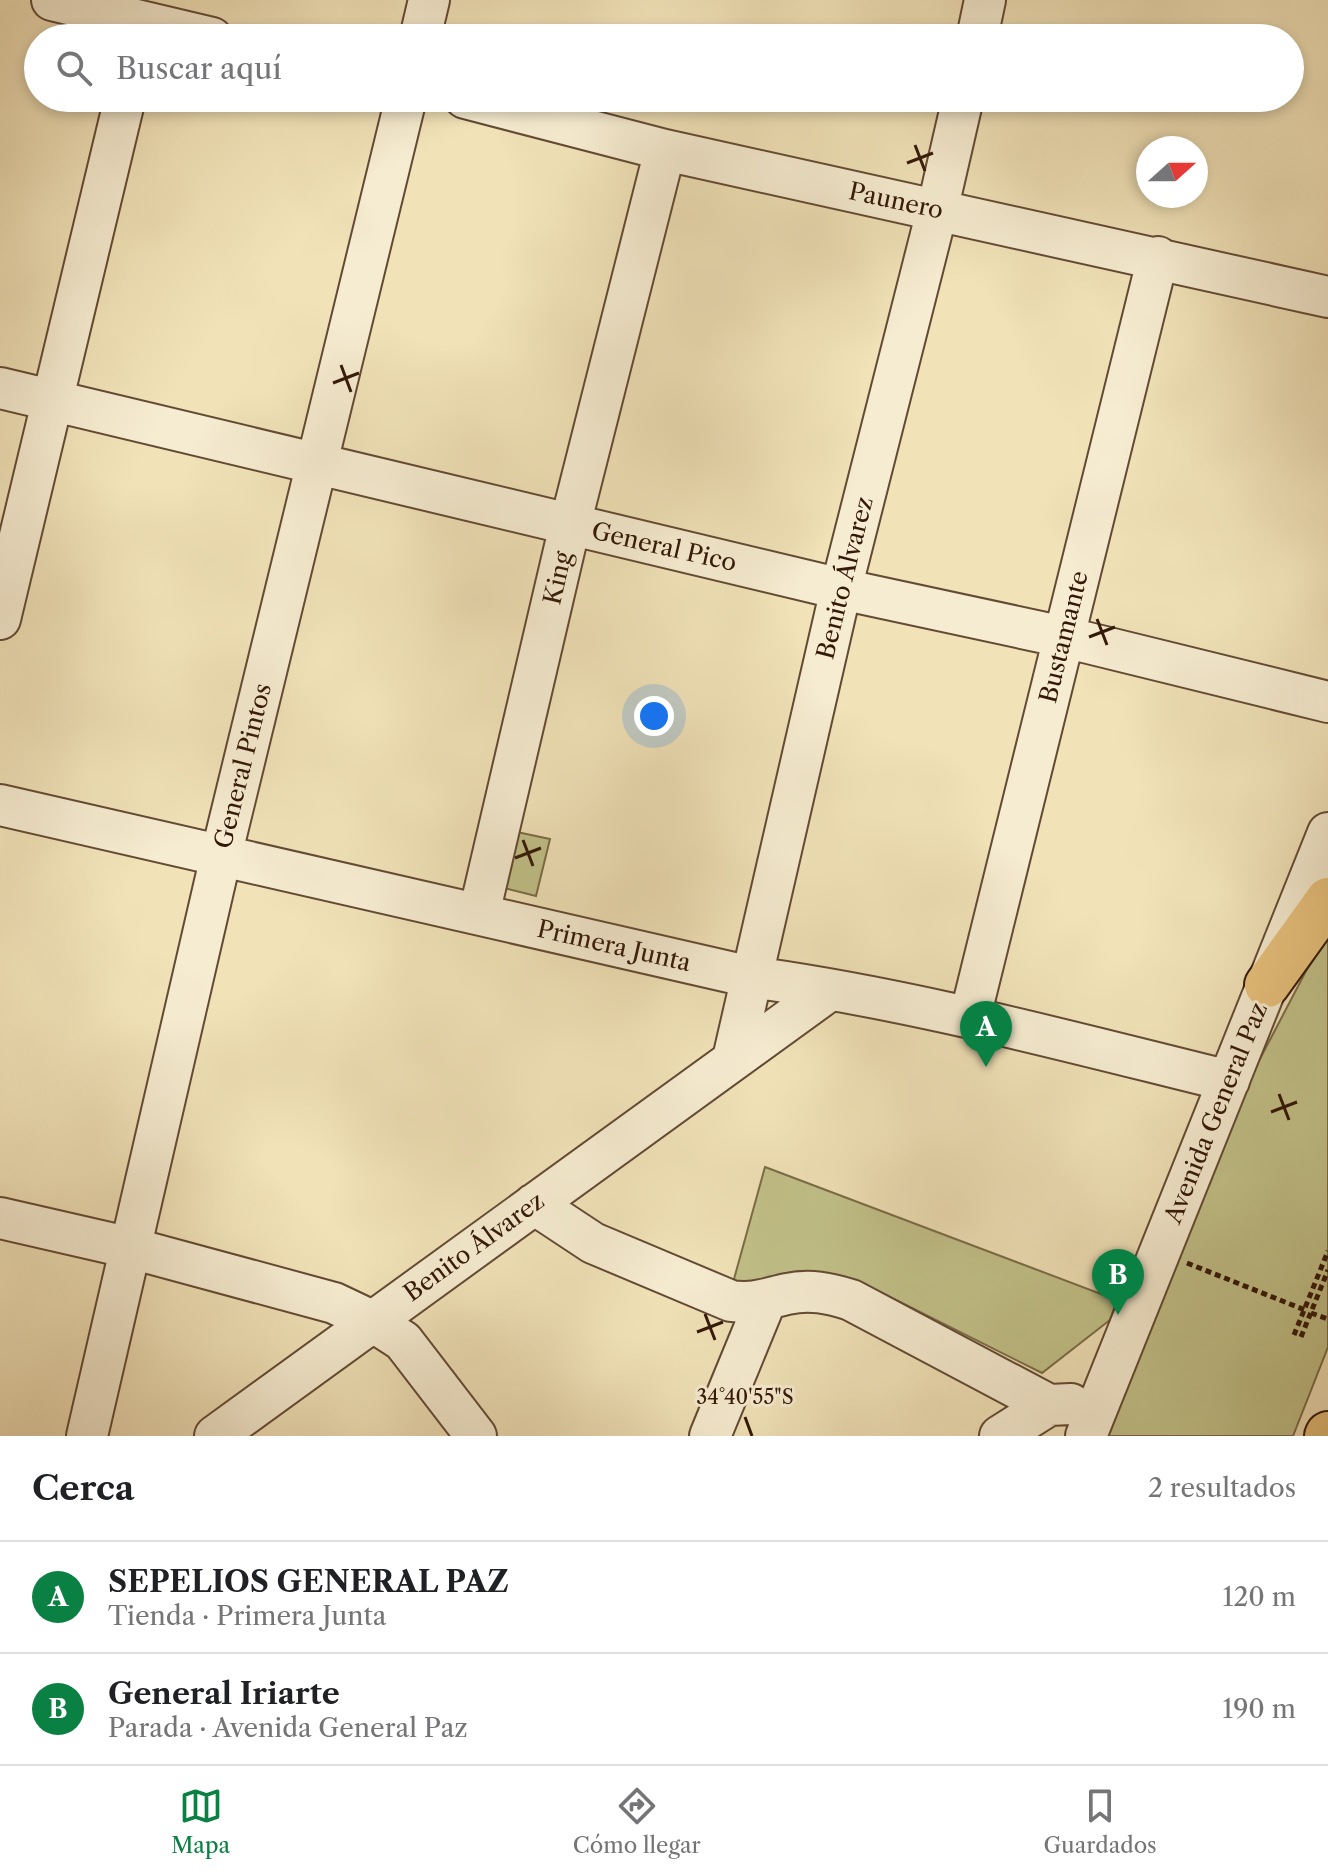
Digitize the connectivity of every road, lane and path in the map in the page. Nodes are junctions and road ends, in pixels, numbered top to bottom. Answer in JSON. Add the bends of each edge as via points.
{"nodes":[{"id":1,"x":52,"y":0,"type":"edge"},
{"id":2,"x":429,"y":0,"type":"edge"},
{"id":3,"x":985,"y":0,"type":"edge"},
{"id":4,"x":123,"y":24,"type":"edge"},
{"id":5,"x":423,"y":24,"type":"edge"},
{"id":6,"x":980,"y":24,"type":"edge"},
{"id":7,"x":122,"y":112,"type":"edge"},
{"id":8,"x":403,"y":112,"type":"edge"},
{"id":9,"x":519,"y":112,"type":"edge"},
{"id":10,"x":960,"y":112,"type":"edge"},
{"id":11,"x":665,"y":150,"type":"junction"},
{"id":12,"x":937,"y":211,"type":"junction"},
{"id":13,"x":1158,"y":257,"type":"junction"},
{"id":14,"x":1328,"y":297,"type":"edge"},
{"id":15,"x":0,"y":388,"type":"edge"},
{"id":16,"x":53,"y":401,"type":"junction"},
{"id":17,"x":317,"y":463,"type":"junction"},
{"id":18,"x":570,"y":525,"type":"junction"},
{"id":19,"x":841,"y":589,"type":"junction"},
{"id":20,"x":0,"y":619,"type":"edge"},
{"id":21,"x":1064,"y":637,"type":"junction"},
{"id":22,"x":1328,"y":702,"type":"edge"},
{"id":23,"x":0,"y":805,"type":"edge"},
{"id":24,"x":1328,"y":833,"type":"edge"},
{"id":25,"x":221,"y":856,"type":"junction"},
{"id":26,"x":1328,"y":900,"type":"edge"},
{"id":27,"x":479,"y":914,"type":"junction"},
{"id":28,"x":751,"y":977,"type":"junction"},
{"id":29,"x":1267,"y":985,"type":"junction"},
{"id":30,"x":830,"y":990,"type":"junction"},
{"id":31,"x":970,"y":1017,"type":"junction"},
{"id":32,"x":733,"y":1059,"type":"junction"},
{"id":33,"x":1229,"y":1081,"type":"junction"},
{"id":34,"x":534,"y":1204,"type":"junction"},
{"id":35,"x":0,"y":1218,"type":"edge"},
{"id":36,"x":131,"y":1248,"type":"junction"},
{"id":37,"x":1328,"y":1251,"type":"edge"},
{"id":38,"x":1161,"y":1252,"type":"junction"},
{"id":39,"x":1328,"y":1270,"type":"edge"},
{"id":40,"x":766,"y":1300,"type":"junction"},
{"id":41,"x":1309,"y":1313,"type":"junction"},
{"id":42,"x":1328,"y":1319,"type":"edge"},
{"id":43,"x":372,"y":1321,"type":"junction"},
{"id":44,"x":1298,"y":1336,"type":"dead end"},
{"id":45,"x":1049,"y":1405,"type":"junction"},
{"id":46,"x":1092,"y":1420,"type":"edge"},
{"id":47,"x":87,"y":1436,"type":"edge"},
{"id":48,"x":215,"y":1436,"type":"edge"},
{"id":49,"x":476,"y":1436,"type":"edge"},
{"id":50,"x":710,"y":1436,"type":"edge"},
{"id":51,"x":1000,"y":1436,"type":"edge"}],
"edges":[{"from":1,"to":4,"type":"street"},
{"from":2,"to":5,"type":"street"},
{"from":3,"to":6,"type":"street"},
{"from":7,"to":16,"type":"street"},
{"from":8,"to":17,"type":"street","name":"General Pintos"},
{"from":9,"to":11,"type":"street","name":"Paunero"},
{"from":10,"to":12,"type":"street","name":"Benito Álvarez"},
{"from":11,"to":12,"type":"street","name":"Paunero"},
{"from":11,"to":18,"type":"street","name":"King"},
{"from":12,"to":13,"type":"street","name":"Paunero"},
{"from":12,"to":19,"type":"street","name":"Benito Álvarez"},
{"from":13,"to":14,"type":"street","name":"Paunero"},
{"from":13,"to":21,"type":"street","name":"Bustamante"},
{"from":15,"to":16,"type":"street","name":"General Pico"},
{"from":16,"to":17,"type":"street","name":"General Pico"},
{"from":16,"to":20,"type":"street"},
{"from":17,"to":18,"type":"street","name":"General Pico"},
{"from":17,"to":25,"type":"street","name":"General Pintos"},
{"from":18,"to":19,"type":"street","name":"General Pico"},
{"from":18,"to":27,"type":"street","name":"King"},
{"from":19,"to":21,"type":"street","name":"General Pico"},
{"from":19,"to":28,"type":"street","name":"Benito Álvarez"},
{"from":21,"to":22,"type":"street","name":"General Pico"},
{"from":21,"to":31,"type":"street","name":"Bustamante"},
{"from":23,"to":25,"type":"street","name":"Primera Junta"},
{"from":24,"to":29,"type":"street","name":"Avenida General Paz"},
{"from":25,"to":27,"type":"street","name":"Primera Junta"},
{"from":25,"to":36,"type":"street","name":"General Pintos"},
{"from":26,"to":29,"type":"highway"},
{"from":27,"to":28,"type":"street","name":"Primera Junta"},
{"from":28,"to":30,"type":"street","name":"Primera Junta"},
{"from":28,"to":32,"type":"street","name":"Benito Álvarez"},
{"from":29,"to":33,"type":"street","name":"Avenida General Paz"},
{"from":30,"to":31,"type":"street","name":"Primera Junta"},
{"from":30,"to":32,"type":"street","name":"Benito Álvarez"},
{"from":31,"to":33,"type":"street","name":"Primera Junta"},
{"from":32,"to":34,"type":"street","name":"Benito Álvarez"},
{"from":33,"to":38,"type":"street","name":"Avenida General Paz"},
{"from":34,"to":40,"type":"street","via":[[593,1243],[731,1301]]},
{"from":34,"to":43,"type":"street","name":"Benito Álvarez"},
{"from":35,"to":36,"type":"street"},
{"from":36,"to":43,"type":"street","via":[[334,1303]]},
{"from":36,"to":47,"type":"street","name":"General Pintos"},
{"from":37,"to":41,"type":"path"},
{"from":38,"to":41,"type":"path"},
{"from":38,"to":46,"type":"street","name":"Avenida General Paz"},
{"from":39,"to":41,"type":"path"},
{"from":40,"to":45,"type":"street","via":[[824,1291],[851,1300]]},
{"from":40,"to":50,"type":"street"},
{"from":41,"to":42,"type":"path"},
{"from":41,"to":44,"type":"path"},
{"from":43,"to":48,"type":"street","name":"Benito Álvarez"},
{"from":43,"to":49,"type":"street","via":[[403,1341]]},
{"from":45,"to":46,"type":"street"},
{"from":45,"to":51,"type":"street"}]}
